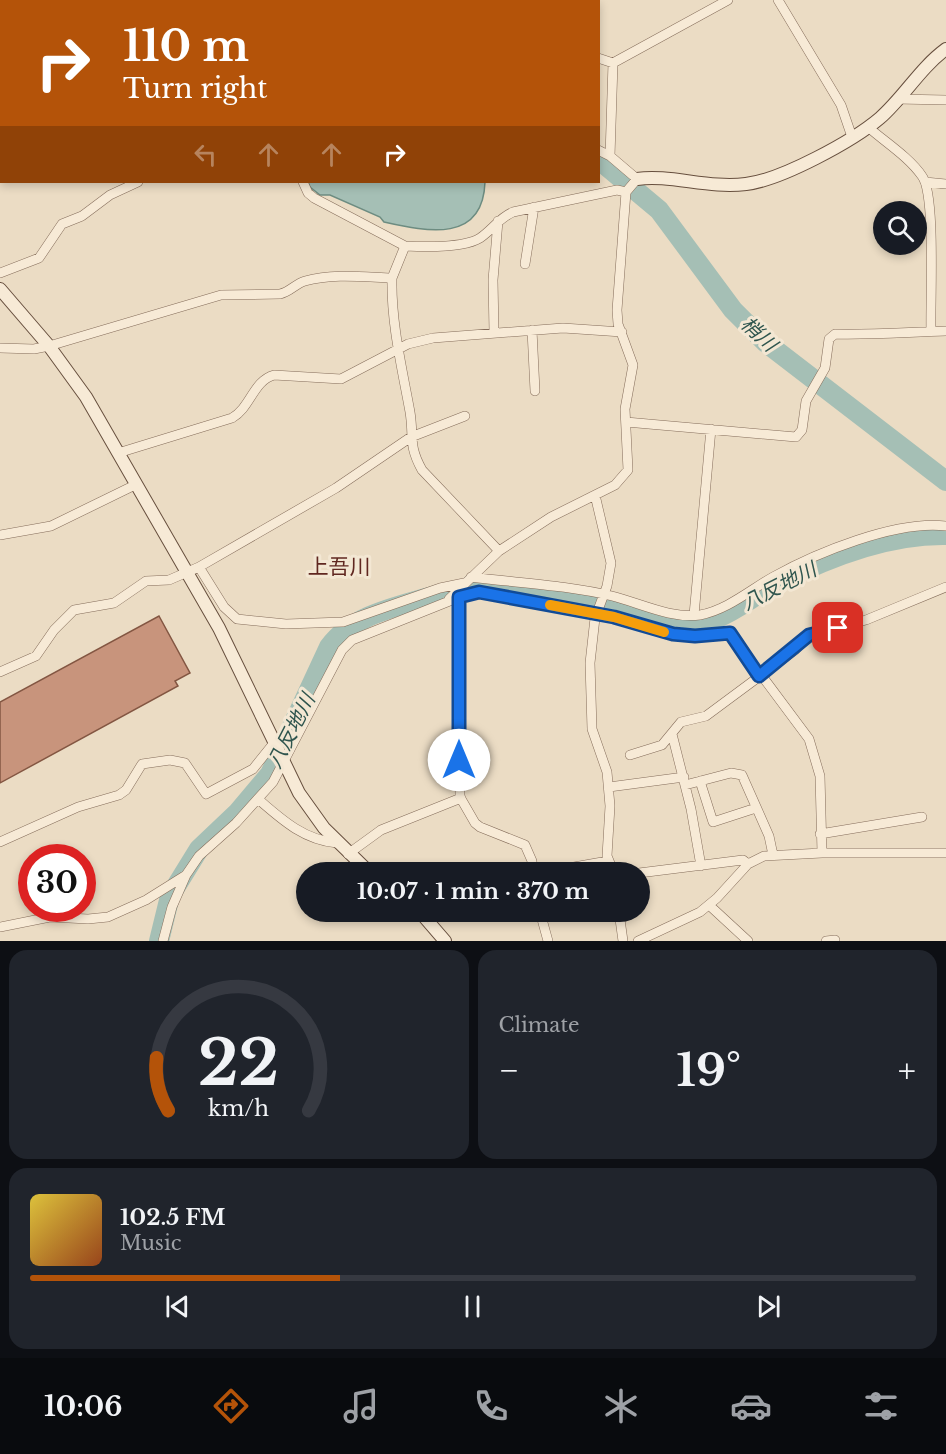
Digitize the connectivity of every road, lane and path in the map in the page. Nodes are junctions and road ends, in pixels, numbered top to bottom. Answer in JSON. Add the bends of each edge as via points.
{"nodes":[{"id":1,"x":728,"y":0,"type":"edge"},
{"id":2,"x":778,"y":0,"type":"edge"},
{"id":3,"x":946,"y":49,"type":"edge"},
{"id":4,"x":600,"y":59,"type":"edge"},
{"id":5,"x":613,"y":63,"type":"junction"},
{"id":6,"x":897,"y":99,"type":"junction"},
{"id":7,"x":946,"y":100,"type":"edge"},
{"id":8,"x":868,"y":127,"type":"junction"},
{"id":9,"x":852,"y":137,"type":"junction"},
{"id":10,"x":600,"y":151,"type":"edge"},
{"id":11,"x":610,"y":156,"type":"junction"},
{"id":12,"x":636,"y":180,"type":"junction"},
{"id":13,"x":925,"y":182,"type":"junction"},
{"id":14,"x":136,"y":183,"type":"edge"},
{"id":15,"x":303,"y":183,"type":"edge"},
{"id":16,"x":946,"y":184,"type":"edge"},
{"id":17,"x":626,"y":192,"type":"junction"},
{"id":18,"x":534,"y":207,"type":"junction"},
{"id":19,"x":498,"y":221,"type":"junction"},
{"id":20,"x":405,"y":246,"type":"junction"},
{"id":21,"x":525,"y":264,"type":"dead end"},
{"id":22,"x":0,"y":273,"type":"edge"},
{"id":23,"x":392,"y":278,"type":"junction"},
{"id":24,"x":0,"y":289,"type":"edge"},
{"id":25,"x":532,"y":330,"type":"junction"},
{"id":26,"x":931,"y":331,"type":"junction"},
{"id":27,"x":946,"y":331,"type":"edge"},
{"id":28,"x":494,"y":332,"type":"junction"},
{"id":29,"x":622,"y":332,"type":"junction"},
{"id":30,"x":49,"y":346,"type":"junction"},
{"id":31,"x":0,"y":348,"type":"edge"},
{"id":32,"x":398,"y":348,"type":"junction"},
{"id":33,"x":535,"y":391,"type":"dead end"},
{"id":34,"x":465,"y":417,"type":"dead end"},
{"id":35,"x":626,"y":422,"type":"junction"},
{"id":36,"x":711,"y":429,"type":"junction"},
{"id":37,"x":411,"y":437,"type":"junction"},
{"id":38,"x":118,"y":453,"type":"junction"},
{"id":39,"x":135,"y":485,"type":"junction"},
{"id":40,"x":595,"y":495,"type":"junction"},
{"id":41,"x":946,"y":526,"type":"edge"},
{"id":42,"x":0,"y":535,"type":"edge"},
{"id":43,"x":499,"y":551,"type":"junction"},
{"id":44,"x":194,"y":569,"type":"junction"},
{"id":45,"x":469,"y":580,"type":"junction"},
{"id":46,"x":946,"y":586,"type":"edge"},
{"id":47,"x":604,"y":594,"type":"junction"},
{"id":48,"x":459,"y":597,"type":"junction"},
{"id":49,"x":445,"y":603,"type":"junction"},
{"id":50,"x":598,"y":614,"type":"junction"},
{"id":51,"x":694,"y":615,"type":"junction"},
{"id":52,"x":0,"y":672,"type":"edge"},
{"id":53,"x":759,"y":676,"type":"junction"},
{"id":54,"x":672,"y":734,"type":"junction"},
{"id":55,"x":273,"y":744,"type":"junction"},
{"id":56,"x":630,"y":755,"type":"dead end"},
{"id":57,"x":283,"y":764,"type":"junction"},
{"id":58,"x":685,"y":781,"type":"junction"},
{"id":59,"x":700,"y":781,"type":"junction"},
{"id":60,"x":609,"y":787,"type":"junction"},
{"id":61,"x":461,"y":798,"type":"junction"},
{"id":62,"x":258,"y":800,"type":"junction"},
{"id":63,"x":756,"y":808,"type":"junction"},
{"id":64,"x":922,"y":817,"type":"dead end"},
{"id":65,"x":820,"y":834,"type":"junction"},
{"id":66,"x":0,"y":842,"type":"edge"},
{"id":67,"x":337,"y":843,"type":"junction"},
{"id":68,"x":822,"y":853,"type":"junction"},
{"id":69,"x":946,"y":853,"type":"edge"},
{"id":70,"x":348,"y":854,"type":"junction"},
{"id":71,"x":773,"y":855,"type":"junction"},
{"id":72,"x":608,"y":861,"type":"joint"},
{"id":73,"x":357,"y":862,"type":"edge"},
{"id":74,"x":532,"y":862,"type":"edge"},
{"id":75,"x":602,"y":862,"type":"edge"},
{"id":76,"x":748,"y":864,"type":"junction"},
{"id":77,"x":701,"y":866,"type":"junction"},
{"id":78,"x":650,"y":872,"type":"edge"},
{"id":79,"x":186,"y":875,"type":"junction"},
{"id":80,"x":709,"y":905,"type":"junction"},
{"id":81,"x":429,"y":922,"type":"edge"},
{"id":82,"x":543,"y":922,"type":"edge"},
{"id":83,"x":620,"y":922,"type":"edge"},
{"id":84,"x":0,"y":927,"type":"edge"},
{"id":85,"x":163,"y":941,"type":"edge"},
{"id":86,"x":445,"y":941,"type":"edge"},
{"id":87,"x":548,"y":941,"type":"edge"},
{"id":88,"x":623,"y":941,"type":"edge"},
{"id":89,"x":638,"y":941,"type":"edge"},
{"id":90,"x":748,"y":941,"type":"edge"}],
"edges":[{"from":1,"to":5,"type":"street"},
{"from":2,"to":9,"type":"street","via":[[841,105]]},
{"from":3,"to":6,"type":"street"},
{"from":4,"to":5,"type":"street"},
{"from":5,"to":11,"type":"street"},
{"from":6,"to":7,"type":"street"},
{"from":6,"to":8,"type":"street"},
{"from":8,"to":9,"type":"street"},
{"from":8,"to":13,"type":"street","via":[[917,170]]},
{"from":9,"to":12,"type":"street","via":[[795,169],[748,184],[717,187]]},
{"from":10,"to":11,"type":"street"},
{"from":11,"to":12,"type":"street"},
{"from":12,"to":17,"type":"street"},
{"from":13,"to":16,"type":"street"},
{"from":13,"to":26,"type":"street","via":[[931,217]]},
{"from":14,"to":22,"type":"street","via":[[62,224],[39,258]]},
{"from":15,"to":20,"type":"street","via":[[314,198]]},
{"from":17,"to":18,"type":"street","via":[[617,190]]},
{"from":17,"to":29,"type":"street","via":[[617,310]]},
{"from":18,"to":19,"type":"street"},
{"from":18,"to":21,"type":"street"},
{"from":19,"to":20,"type":"street","via":[[473,241]]},
{"from":19,"to":28,"type":"street"},
{"from":20,"to":23,"type":"street"},
{"from":23,"to":30,"type":"street","via":[[340,276],[307,280],[280,294],[221,295]]},
{"from":23,"to":32,"type":"street"},
{"from":24,"to":30,"type":"street"},
{"from":25,"to":28,"type":"street"},
{"from":25,"to":29,"type":"street"},
{"from":25,"to":33,"type":"street"},
{"from":26,"to":27,"type":"street"},
{"from":26,"to":36,"type":"street","via":[[897,331],[879,336],[835,334],[829,339],[825,368],[806,401],[802,430],[796,437]]},
{"from":28,"to":32,"type":"street","via":[[419,340]]},
{"from":29,"to":35,"type":"street","via":[[633,365]]},
{"from":30,"to":31,"type":"street"},
{"from":30,"to":38,"type":"street","via":[[86,397]]},
{"from":32,"to":37,"type":"street"},
{"from":32,"to":38,"type":"street","via":[[340,379],[267,377],[232,418]]},
{"from":34,"to":37,"type":"street"},
{"from":35,"to":36,"type":"street"},
{"from":35,"to":40,"type":"street","via":[[628,470],[615,485]]},
{"from":36,"to":51,"type":"street"},
{"from":37,"to":43,"type":"street","via":[[413,454],[422,470]]},
{"from":37,"to":44,"type":"street","via":[[336,488]]},
{"from":38,"to":39,"type":"street"},
{"from":39,"to":42,"type":"street","via":[[51,526]]},
{"from":39,"to":44,"type":"street"},
{"from":40,"to":43,"type":"street"},
{"from":40,"to":47,"type":"street","via":[[611,563]]},
{"from":41,"to":51,"type":"street","via":[[899,528],[827,552],[775,576],[730,604]]},
{"from":43,"to":45,"type":"street"},
{"from":44,"to":45,"type":"street","via":[[237,619],[286,624],[343,622]]},
{"from":44,"to":52,"type":"street","via":[[169,580],[146,581],[114,603],[74,610],[36,656]]},
{"from":44,"to":55,"type":"street"},
{"from":45,"to":47,"type":"street"},
{"from":45,"to":49,"type":"street"},
{"from":46,"to":53,"type":"street","via":[[866,620],[809,635]]},
{"from":47,"to":50,"type":"street"},
{"from":47,"to":51,"type":"street","via":[[659,610]]},
{"from":48,"to":49,"type":"street"},
{"from":48,"to":50,"type":"street","via":[[479,592]]},
{"from":48,"to":61,"type":"street"},
{"from":49,"to":57,"type":"street","via":[[352,640],[332,664]]},
{"from":50,"to":53,"type":"street","via":[[673,634],[730,633]]},
{"from":50,"to":60,"type":"street","via":[[590,663],[592,729]]},
{"from":53,"to":54,"type":"street","via":[[706,716],[681,722]]},
{"from":53,"to":65,"type":"street","via":[[809,739],[820,776]]},
{"from":54,"to":56,"type":"street","via":[[663,745]]},
{"from":54,"to":58,"type":"street"},
{"from":55,"to":57,"type":"street"},
{"from":55,"to":66,"type":"street","via":[[253,769],[206,794],[184,763],[170,760],[142,764],[119,795],[78,807]]},
{"from":57,"to":62,"type":"street"},
{"from":57,"to":67,"type":"street","via":[[310,810]]},
{"from":58,"to":59,"type":"street"},
{"from":58,"to":60,"type":"street"},
{"from":58,"to":77,"type":"street"},
{"from":59,"to":63,"type":"street","via":[[737,772]]},
{"from":59,"to":63,"type":"street","via":[[712,822]]},
{"from":60,"to":72,"type":"street"},
{"from":61,"to":70,"type":"street","via":[[381,830]]},
{"from":61,"to":74,"type":"street","via":[[475,823],[525,845]]},
{"from":62,"to":67,"type":"street","via":[[305,835]]},
{"from":62,"to":79,"type":"street","via":[[199,856]]},
{"from":63,"to":71,"type":"street"},
{"from":64,"to":65,"type":"street"},
{"from":65,"to":68,"type":"street"},
{"from":67,"to":70,"type":"street"},
{"from":68,"to":69,"type":"street"},
{"from":68,"to":71,"type":"street"},
{"from":70,"to":73,"type":"street"},
{"from":71,"to":76,"type":"street"},
{"from":72,"to":75,"type":"street"},
{"from":76,"to":77,"type":"street","via":[[743,861]]},
{"from":76,"to":80,"type":"street"},
{"from":77,"to":78,"type":"street"},
{"from":79,"to":84,"type":"street","via":[[146,900],[108,917],[50,917]]},
{"from":79,"to":85,"type":"street"},
{"from":80,"to":89,"type":"street"},
{"from":80,"to":90,"type":"street"},
{"from":81,"to":86,"type":"street"},
{"from":82,"to":87,"type":"street"},
{"from":83,"to":88,"type":"street"}]}
